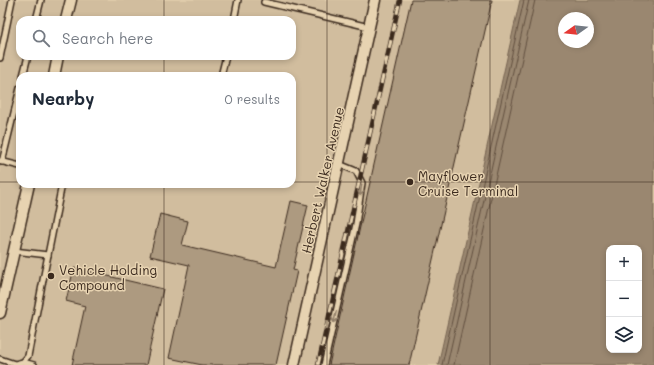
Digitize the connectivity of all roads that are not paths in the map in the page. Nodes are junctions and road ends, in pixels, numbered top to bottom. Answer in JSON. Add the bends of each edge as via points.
{"nodes":[{"id":1,"x":12,"y":0,"type":"edge"},
{"id":2,"x":41,"y":0,"type":"edge"},
{"id":3,"x":71,"y":0,"type":"edge"},
{"id":4,"x":238,"y":0,"type":"edge"},
{"id":5,"x":375,"y":0,"type":"edge"},
{"id":6,"x":264,"y":2,"type":"dead end"},
{"id":7,"x":37,"y":16,"type":"edge"},
{"id":8,"x":67,"y":16,"type":"edge"},
{"id":9,"x":235,"y":16,"type":"edge"},
{"id":10,"x":369,"y":26,"type":"junction"},
{"id":11,"x":0,"y":58,"type":"edge"},
{"id":12,"x":27,"y":60,"type":"edge"},
{"id":13,"x":57,"y":60,"type":"edge"},
{"id":14,"x":225,"y":60,"type":"edge"},
{"id":15,"x":24,"y":72,"type":"edge"},
{"id":16,"x":55,"y":72,"type":"edge"},
{"id":17,"x":222,"y":72,"type":"edge"},
{"id":18,"x":16,"y":104,"type":"edge"},
{"id":19,"x":1,"y":162,"type":"edge"},
{"id":20,"x":339,"y":164,"type":"junction"},
{"id":21,"x":16,"y":165,"type":"edge"},
{"id":22,"x":28,"y":188,"type":"edge"},
{"id":23,"x":61,"y":188,"type":"edge"},
{"id":24,"x":14,"y":251,"type":"junction"},
{"id":25,"x":48,"y":255,"type":"junction"},
{"id":26,"x":0,"y":313,"type":"edge"},
{"id":27,"x":0,"y":359,"type":"edge"},
{"id":28,"x":23,"y":362,"type":"junction"},
{"id":29,"x":34,"y":365,"type":"edge"},
{"id":30,"x":294,"y":365,"type":"edge"},
{"id":31,"x":324,"y":365,"type":"edge"}],
"edges":[{"from":1,"to":11,"type":"lane"},
{"from":2,"to":7,"type":"lane"},
{"from":3,"to":8,"type":"street"},
{"from":4,"to":9,"type":"lane"},
{"from":5,"to":10,"type":"street","name":"Herbert Walker Avenue"},
{"from":6,"to":10,"type":"lane"},
{"from":10,"to":20,"type":"street","name":"Herbert Walker Avenue"},
{"from":12,"to":15,"type":"lane"},
{"from":13,"to":16,"type":"street"},
{"from":14,"to":17,"type":"lane"},
{"from":18,"to":19,"type":"lane"},
{"from":19,"to":21,"type":"lane"},
{"from":20,"to":30,"type":"street","name":"Herbert Walker Avenue"},
{"from":20,"to":31,"type":"lane","one_way":true,"via":[[356,171],[362,183],[356,224]]},
{"from":22,"to":24,"type":"street"},
{"from":23,"to":25,"type":"lane"},
{"from":24,"to":25,"type":"lane"},
{"from":24,"to":26,"type":"street"},
{"from":25,"to":28,"type":"lane","via":[[28,356]]},
{"from":27,"to":28,"type":"lane","via":[[15,364]]},
{"from":28,"to":29,"type":"lane"}]}
